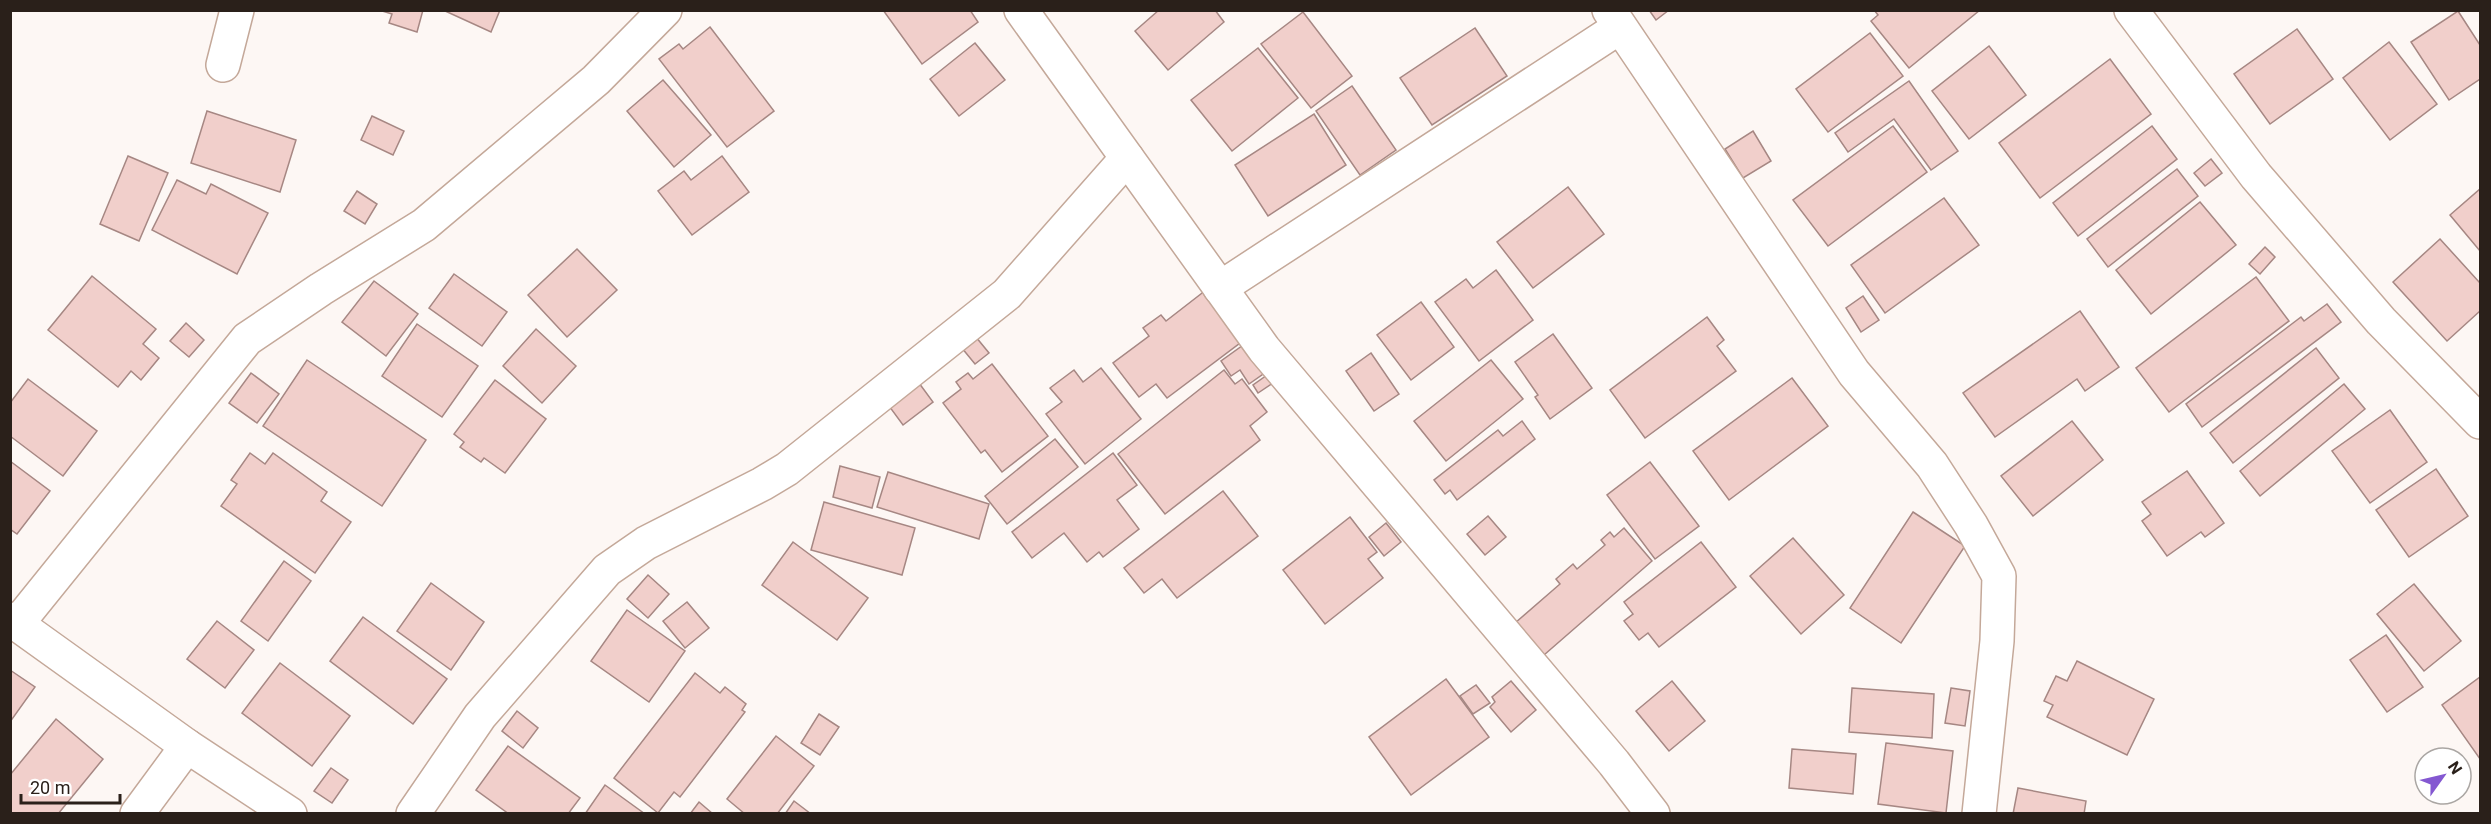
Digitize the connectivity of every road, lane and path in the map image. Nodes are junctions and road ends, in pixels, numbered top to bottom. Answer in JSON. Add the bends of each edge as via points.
{"nodes":[{"id":1,"x":237,"y":10,"type":"edge"},
{"id":2,"x":665,"y":10,"type":"edge"},
{"id":3,"x":1021,"y":10,"type":"edge"},
{"id":4,"x":2131,"y":10,"type":"edge"},
{"id":5,"x":1614,"y":19,"type":"edge"},
{"id":6,"x":223,"y":65,"type":"dead end"},
{"id":7,"x":1127,"y":158,"type":"junction"},
{"id":8,"x":1220,"y":288,"type":"junction"},
{"id":9,"x":2481,"y":422,"type":"edge"},
{"id":10,"x":14,"y":622,"type":"edge"},
{"id":11,"x":187,"y":746,"type":"junction"},
{"id":12,"x":137,"y":813,"type":"edge"},
{"id":13,"x":290,"y":813,"type":"edge"},
{"id":14,"x":413,"y":813,"type":"edge"},
{"id":15,"x":1653,"y":813,"type":"edge"},
{"id":16,"x":1979,"y":813,"type":"edge"}],
"edges":[{"from":1,"to":6,"type":"street"},
{"from":2,"to":10,"type":"street","via":[[596,80],[424,225],[247,339]]},
{"from":3,"to":7,"type":"street"},
{"from":4,"to":9,"type":"street","via":[[2264,185],[2381,321]]},
{"from":5,"to":8,"type":"street"},
{"from":5,"to":16,"type":"street","via":[[1854,373],[1932,465],[1999,576]]},
{"from":7,"to":8,"type":"street"},
{"from":7,"to":14,"type":"street","via":[[1007,294],[787,469],[646,543],[607,570],[480,716]]},
{"from":8,"to":15,"type":"street","via":[[1264,349]]},
{"from":10,"to":11,"type":"street"},
{"from":11,"to":12,"type":"street"},
{"from":11,"to":13,"type":"street"}]}
